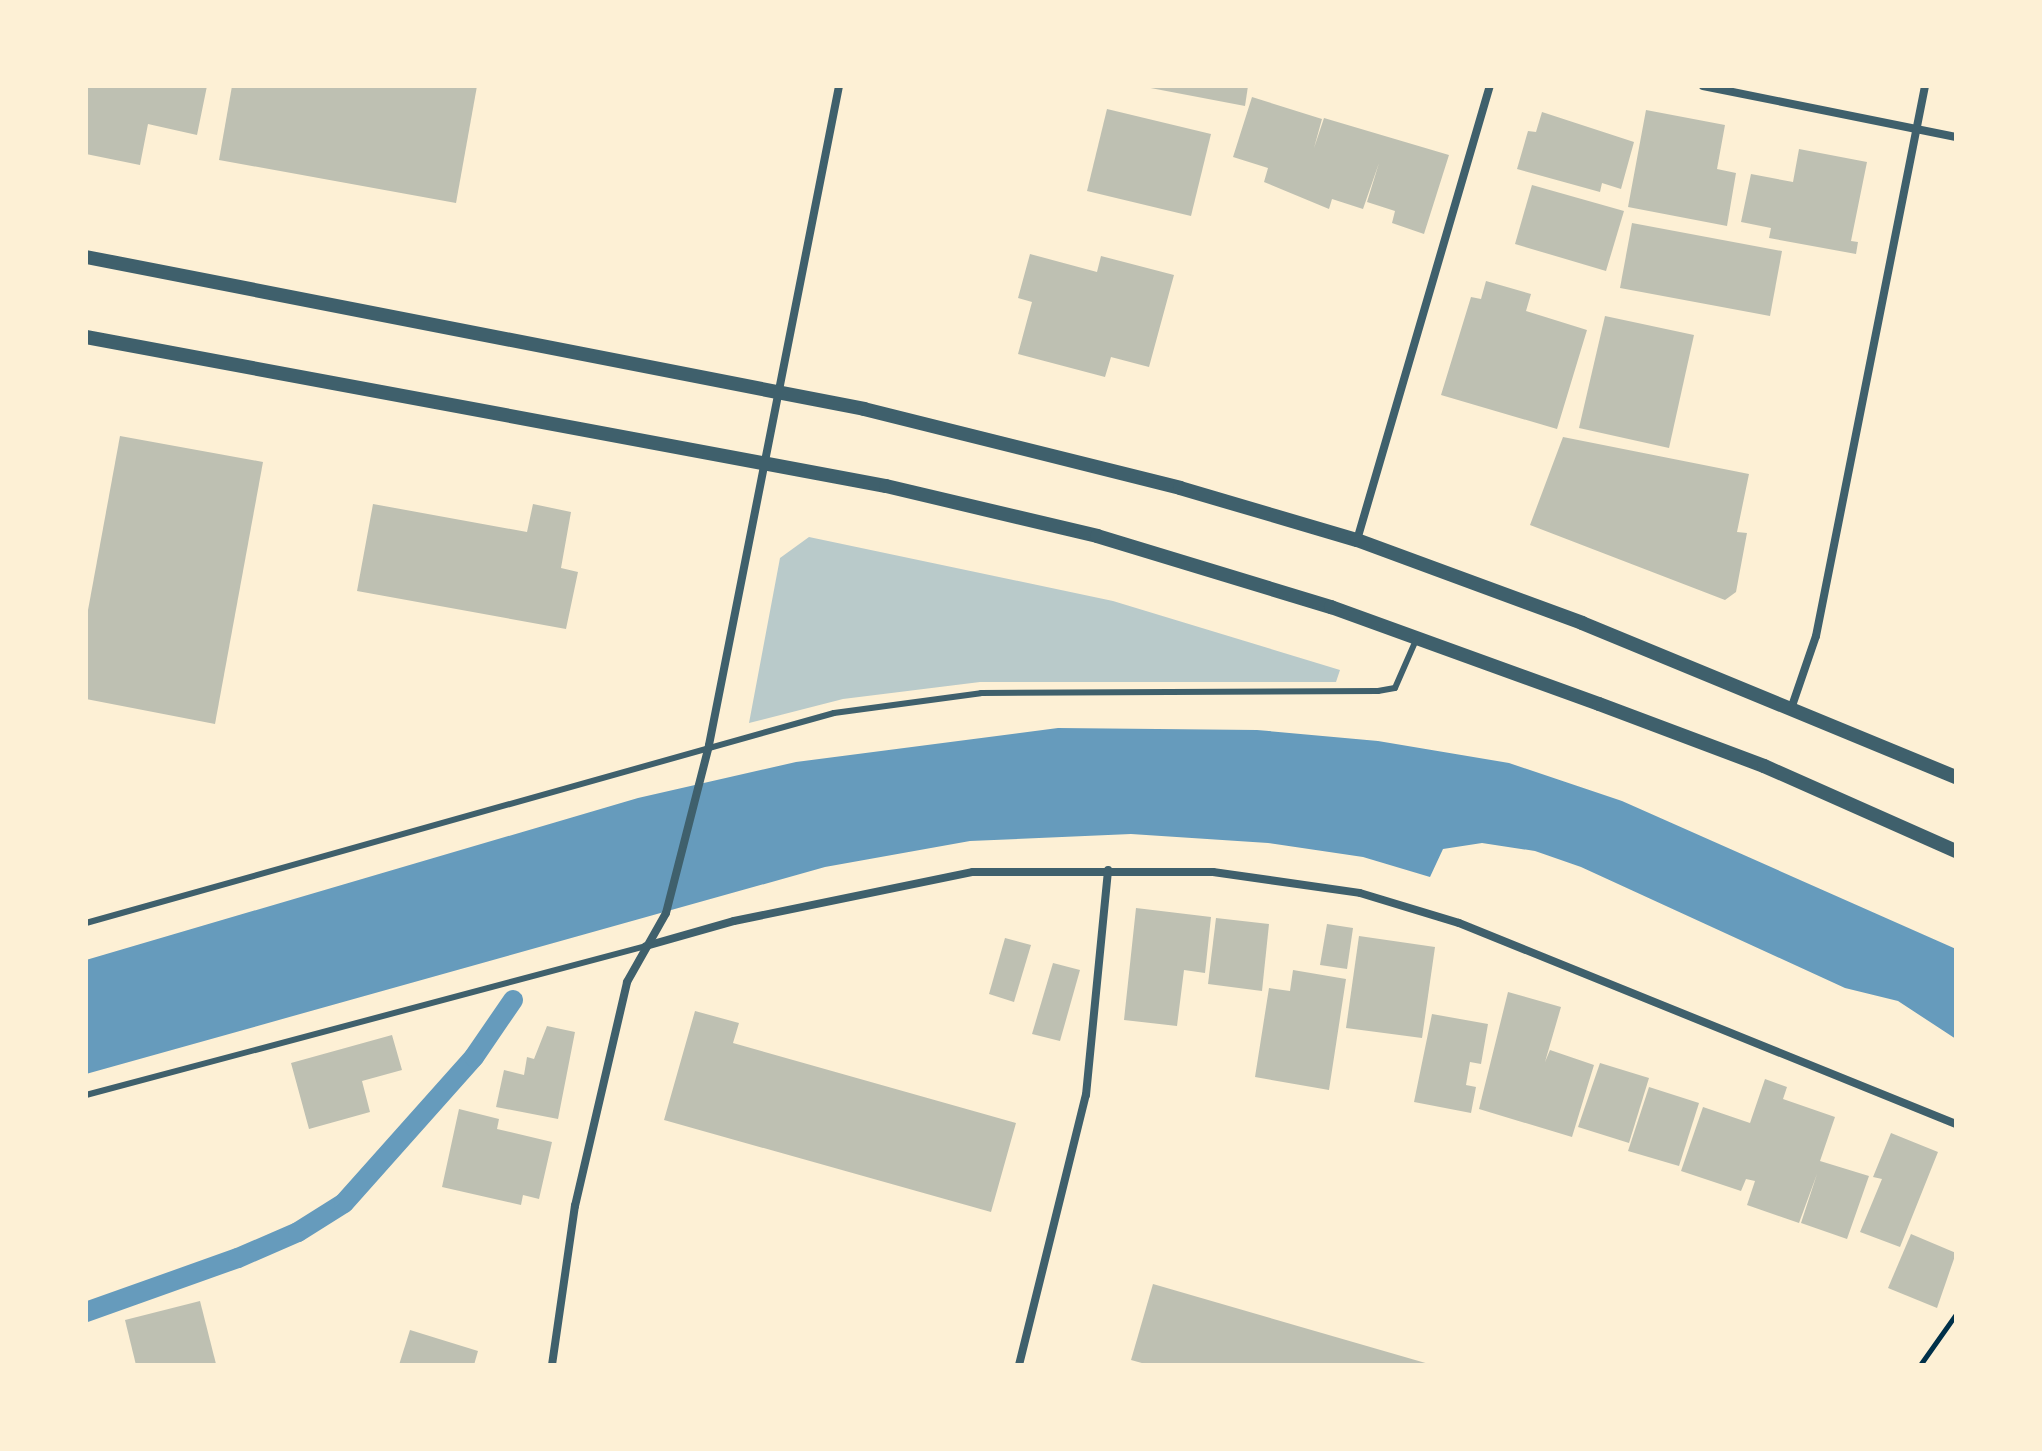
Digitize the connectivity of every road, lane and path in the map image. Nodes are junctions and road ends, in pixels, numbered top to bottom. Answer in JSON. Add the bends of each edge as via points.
{"nodes":[{"id":1,"x":839,"y":86,"type":"edge"},
{"id":2,"x":1490,"y":86,"type":"edge"},
{"id":3,"x":1703,"y":86,"type":"edge"},
{"id":4,"x":1925,"y":86,"type":"edge"},
{"id":5,"x":1916,"y":128,"type":"junction"},
{"id":6,"x":1956,"y":137,"type":"edge"},
{"id":7,"x":86,"y":257,"type":"edge"},
{"id":8,"x":86,"y":337,"type":"edge"},
{"id":9,"x":779,"y":391,"type":"junction"},
{"id":10,"x":766,"y":465,"type":"junction"},
{"id":11,"x":1357,"y":540,"type":"junction"},
{"id":12,"x":1417,"y":638,"type":"junction"},
{"id":13,"x":1792,"y":706,"type":"junction"},
{"id":14,"x":709,"y":745,"type":"junction"},
{"id":15,"x":1956,"y":777,"type":"edge"},
{"id":16,"x":1956,"y":851,"type":"edge"},
{"id":17,"x":1108,"y":870,"type":"junction"},
{"id":18,"x":86,"y":923,"type":"edge"},
{"id":19,"x":646,"y":946,"type":"junction"},
{"id":20,"x":86,"y":1095,"type":"edge"},
{"id":21,"x":1956,"y":1124,"type":"edge"},
{"id":22,"x":1956,"y":1314,"type":"edge"},
{"id":23,"x":552,"y":1365,"type":"edge"},
{"id":24,"x":1019,"y":1365,"type":"edge"},
{"id":25,"x":1920,"y":1365,"type":"edge"}],
"edges":[{"from":1,"to":9,"type":"street"},
{"from":2,"to":11,"type":"street"},
{"from":3,"to":5,"type":"street"},
{"from":4,"to":5,"type":"street"},
{"from":5,"to":6,"type":"street"},
{"from":5,"to":13,"type":"street","via":[[1816,636]]},
{"from":7,"to":9,"type":"street"},
{"from":8,"to":10,"type":"street"},
{"from":9,"to":10,"type":"street"},
{"from":9,"to":11,"type":"street","via":[[985,436]]},
{"from":10,"to":12,"type":"street","via":[[886,486],[1097,536]]},
{"from":10,"to":14,"type":"street"},
{"from":11,"to":13,"type":"street"},
{"from":12,"to":14,"type":"lane","via":[[1395,688],[1378,691],[981,693],[834,713]]},
{"from":12,"to":16,"type":"street","via":[[1764,766]]},
{"from":13,"to":15,"type":"street"},
{"from":14,"to":18,"type":"lane"},
{"from":14,"to":19,"type":"street","via":[[666,913]]},
{"from":17,"to":19,"type":"street","via":[[973,872],[734,921]]},
{"from":17,"to":21,"type":"street","via":[[1213,872],[1360,893],[1459,923]]},
{"from":17,"to":24,"type":"street","via":[[1086,1095]]},
{"from":19,"to":20,"type":"lane"},
{"from":19,"to":23,"type":"street","via":[[627,982],[575,1206]]},
{"from":22,"to":25,"type":"path"}]}
